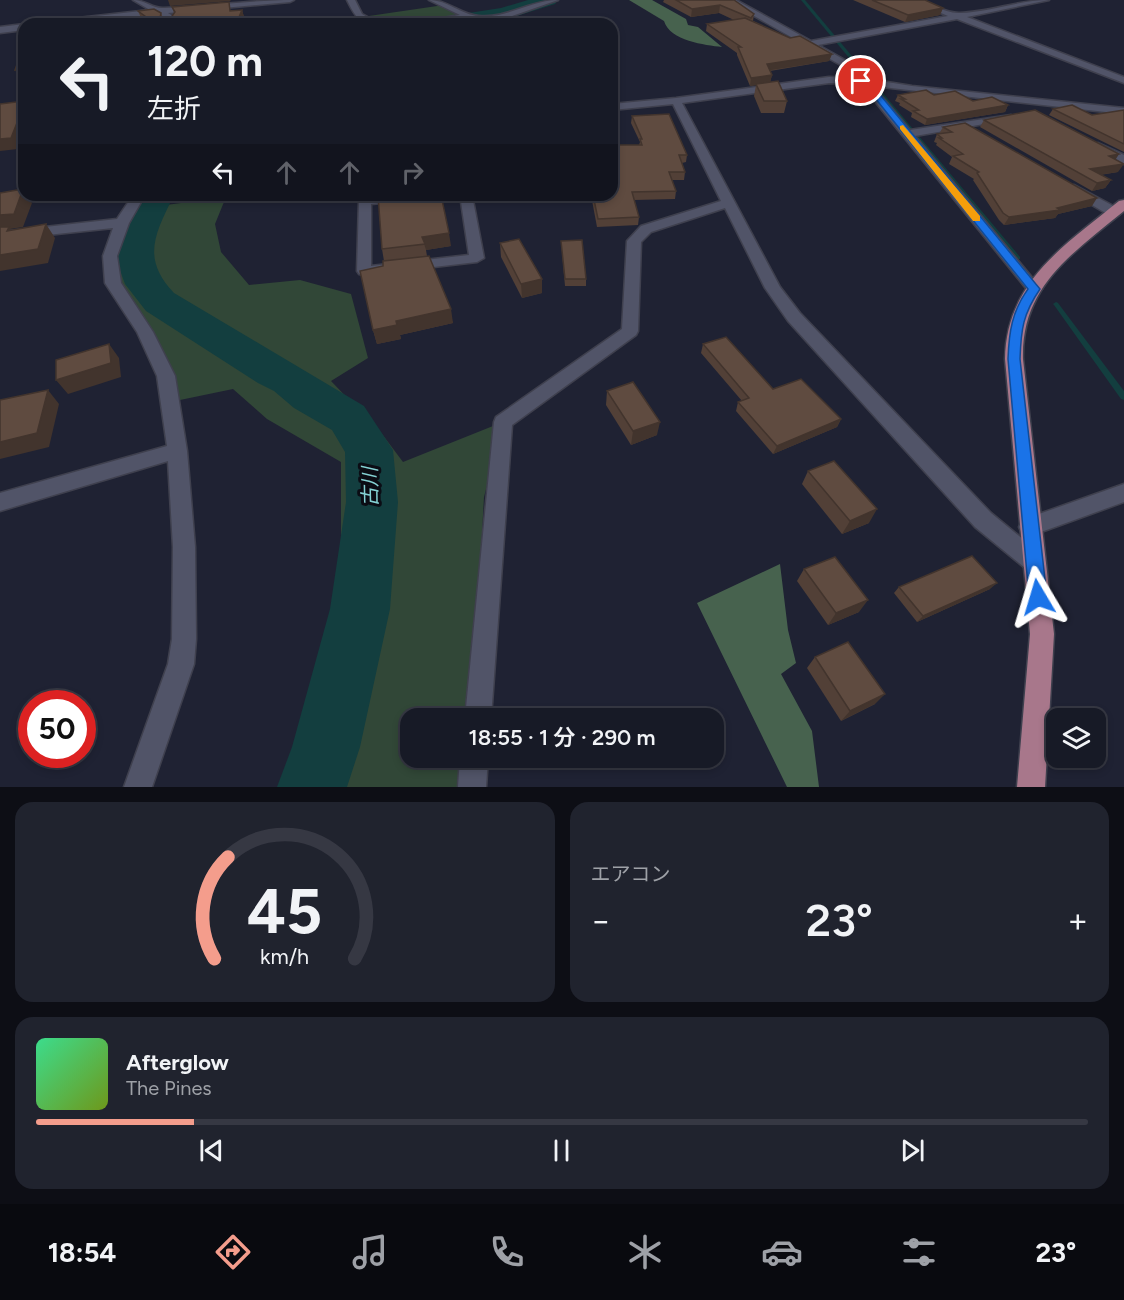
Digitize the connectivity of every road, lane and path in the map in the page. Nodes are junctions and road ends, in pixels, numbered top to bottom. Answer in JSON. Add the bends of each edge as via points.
{"nodes":[{"id":1,"x":137,"y":0,"type":"edge"},
{"id":2,"x":290,"y":0,"type":"edge"},
{"id":3,"x":351,"y":0,"type":"edge"},
{"id":4,"x":453,"y":0,"type":"edge"},
{"id":5,"x":554,"y":0,"type":"edge"},
{"id":6,"x":730,"y":0,"type":"edge"},
{"id":7,"x":915,"y":0,"type":"edge"},
{"id":8,"x":1045,"y":0,"type":"edge"},
{"id":9,"x":437,"y":2,"type":"edge"},
{"id":10,"x":160,"y":11,"type":"junction"},
{"id":11,"x":468,"y":15,"type":"junction"},
{"id":12,"x":957,"y":16,"type":"junction"},
{"id":13,"x":101,"y":18,"type":"edge"},
{"id":14,"x":172,"y":18,"type":"edge"},
{"id":15,"x":363,"y":18,"type":"edge"},
{"id":16,"x":450,"y":18,"type":"edge"},
{"id":17,"x":473,"y":18,"type":"edge"},
{"id":18,"x":489,"y":18,"type":"edge"},
{"id":19,"x":18,"y":28,"type":"edge"},
{"id":20,"x":0,"y":30,"type":"edge"},
{"id":21,"x":809,"y":44,"type":"junction"},
{"id":22,"x":1124,"y":80,"type":"edge"},
{"id":23,"x":865,"y":81,"type":"junction"},
{"id":24,"x":676,"y":101,"type":"junction"},
{"id":25,"x":618,"y":106,"type":"edge"},
{"id":26,"x":1124,"y":111,"type":"edge"},
{"id":27,"x":1033,"y":112,"type":"edge"},
{"id":28,"x":963,"y":124,"type":"junction"},
{"id":29,"x":908,"y":134,"type":"junction"},
{"id":30,"x":984,"y":136,"type":"edge"},
{"id":31,"x":1084,"y":139,"type":"edge"},
{"id":32,"x":1124,"y":160,"type":"edge"},
{"id":33,"x":1064,"y":183,"type":"edge"},
{"id":34,"x":135,"y":201,"type":"edge"},
{"id":35,"x":365,"y":201,"type":"edge"},
{"id":36,"x":467,"y":201,"type":"edge"},
{"id":37,"x":727,"y":203,"type":"junction"},
{"id":38,"x":1119,"y":208,"type":"edge"},
{"id":39,"x":122,"y":223,"type":"junction"},
{"id":40,"x":0,"y":236,"type":"edge"},
{"id":41,"x":1034,"y":289,"type":"junction"},
{"id":42,"x":177,"y":451,"type":"junction"},
{"id":43,"x":1124,"y":493,"type":"edge"},
{"id":44,"x":0,"y":502,"type":"edge"},
{"id":45,"x":1030,"y":527,"type":"junction"},
{"id":46,"x":1034,"y":561,"type":"junction"},
{"id":47,"x":479,"y":708,"type":"edge"},
{"id":48,"x":473,"y":768,"type":"edge"},
{"id":49,"x":138,"y":787,"type":"edge"},
{"id":50,"x":472,"y":787,"type":"edge"},
{"id":51,"x":1031,"y":787,"type":"edge"}],
"edges":[{"from":1,"to":10,"type":"street"},
{"from":2,"to":10,"type":"street"},
{"from":3,"to":15,"type":"street"},
{"from":4,"to":9,"type":"street"},
{"from":5,"to":18,"type":"street"},
{"from":6,"to":21,"type":"street"},
{"from":7,"to":12,"type":"street"},
{"from":8,"to":12,"type":"street"},
{"from":9,"to":11,"type":"street"},
{"from":10,"to":13,"type":"street"},
{"from":10,"to":14,"type":"street"},
{"from":11,"to":16,"type":"street"},
{"from":11,"to":17,"type":"street"},
{"from":12,"to":21,"type":"street"},
{"from":12,"to":22,"type":"street"},
{"from":19,"to":20,"type":"street"},
{"from":21,"to":23,"type":"street","via":[[849,66]]},
{"from":23,"to":24,"type":"street","via":[[806,83]]},
{"from":23,"to":26,"type":"street"},
{"from":23,"to":29,"type":"street"},
{"from":24,"to":25,"type":"street"},
{"from":24,"to":37,"type":"street"},
{"from":27,"to":28,"type":"street"},
{"from":28,"to":29,"type":"street"},
{"from":28,"to":30,"type":"street"},
{"from":29,"to":41,"type":"street"},
{"from":31,"to":32,"type":"street"},
{"from":33,"to":38,"type":"street"},
{"from":34,"to":39,"type":"street"},
{"from":35,"to":36,"type":"street","via":[[364,271],[477,258]]},
{"from":37,"to":46,"type":"street","via":[[773,288],[794,317],[983,520]]},
{"from":37,"to":47,"type":"street","via":[[646,229],[634,241],[630,331],[503,422]]},
{"from":38,"to":41,"type":"main road","via":[[1050,266]]},
{"from":39,"to":40,"type":"street"},
{"from":39,"to":42,"type":"street","via":[[110,256],[113,283],[145,332],[166,376]]},
{"from":41,"to":45,"type":"main road","via":[[1023,304],[1015,328],[1014,359]]},
{"from":42,"to":44,"type":"street"},
{"from":42,"to":49,"type":"street","via":[[184,547],[184,639],[181,664]]},
{"from":43,"to":45,"type":"street"},
{"from":45,"to":46,"type":"main road"},
{"from":46,"to":51,"type":"main road","via":[[1042,634]]},
{"from":48,"to":50,"type":"street"}]}
